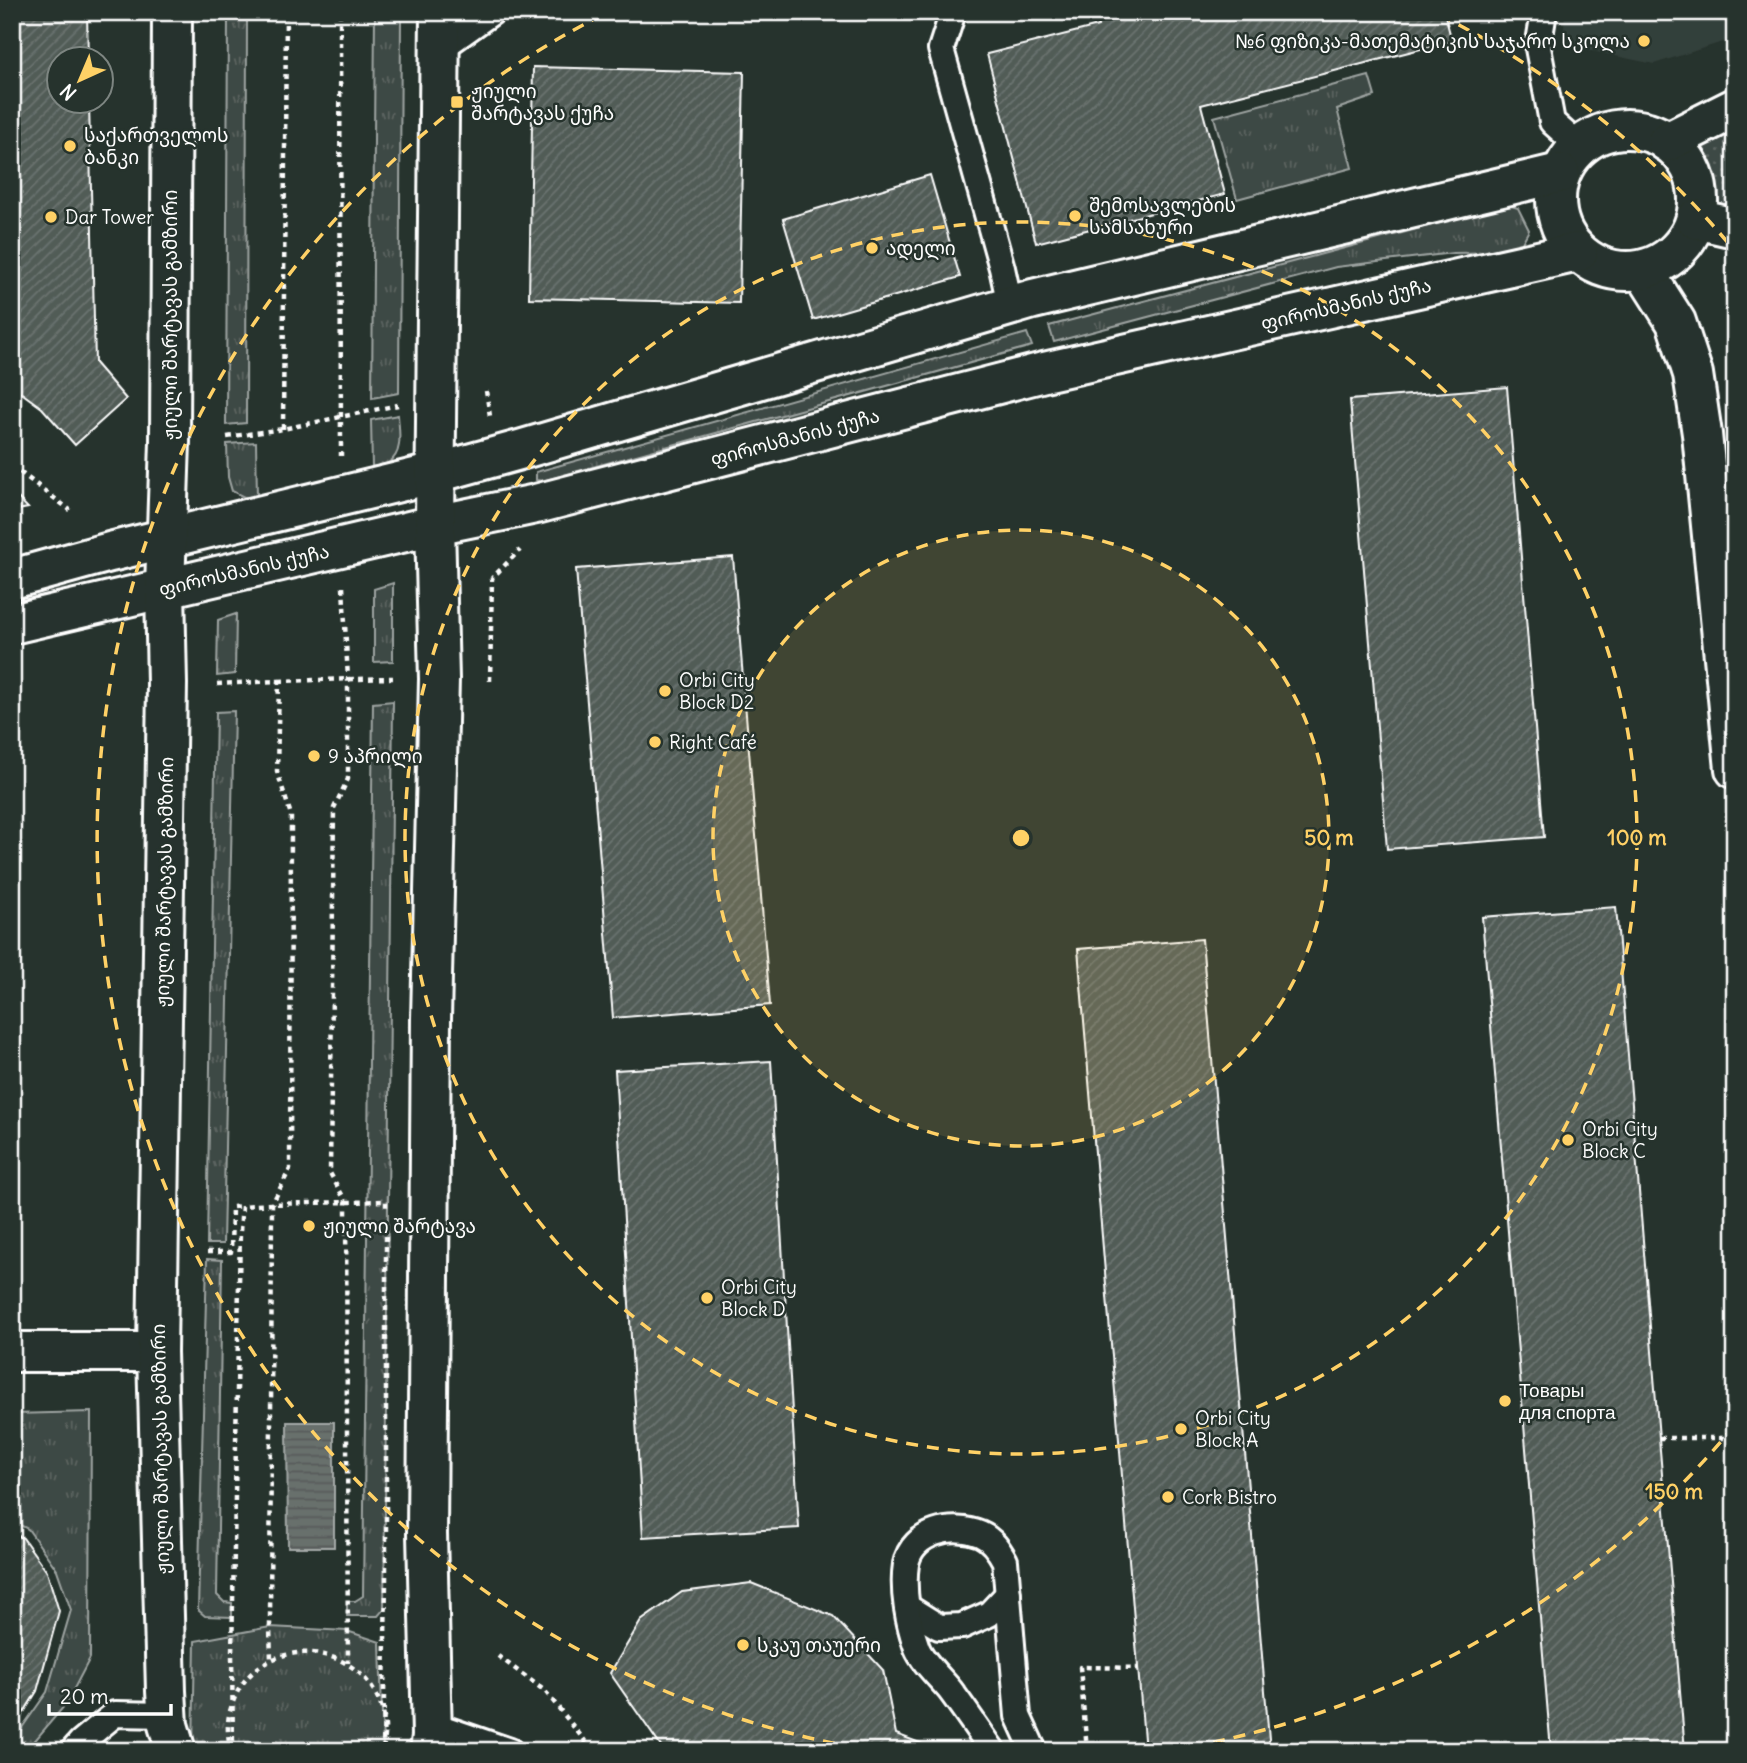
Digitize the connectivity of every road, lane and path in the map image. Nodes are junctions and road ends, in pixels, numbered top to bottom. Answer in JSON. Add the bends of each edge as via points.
{"nodes":[{"id":1,"x":172,"y":12,"type":"edge"},
{"id":2,"x":286,"y":12,"type":"edge"},
{"id":3,"x":340,"y":12,"type":"edge"},
{"id":4,"x":492,"y":12,"type":"edge"},
{"id":5,"x":953,"y":12,"type":"edge"},
{"id":6,"x":1544,"y":12,"type":"edge"},
{"id":7,"x":440,"y":31,"type":"edge"},
{"id":8,"x":1735,"y":108,"type":"edge"},
{"id":9,"x":1667,"y":142,"type":"junction"},
{"id":10,"x":1570,"y":160,"type":"junction"},
{"id":11,"x":1696,"y":219,"type":"junction"},
{"id":12,"x":1735,"y":228,"type":"edge"},
{"id":13,"x":1578,"y":252,"type":"junction"},
{"id":14,"x":1643,"y":270,"type":"junction"},
{"id":15,"x":1010,"y":306,"type":"junction"},
{"id":16,"x":398,"y":405,"type":"dead end"},
{"id":17,"x":341,"y":417,"type":"junction"},
{"id":18,"x":283,"y":429,"type":"junction"},
{"id":19,"x":227,"y":438,"type":"dead end"},
{"id":20,"x":341,"y":463,"type":"dead end"},
{"id":21,"x":12,"y":466,"type":"edge"},
{"id":22,"x":436,"y":473,"type":"junction"},
{"id":23,"x":70,"y":510,"type":"dead end"},
{"id":24,"x":435,"y":524,"type":"junction"},
{"id":25,"x":167,"y":538,"type":"junction"},
{"id":26,"x":525,"y":544,"type":"dead end"},
{"id":27,"x":12,"y":579,"type":"edge"},
{"id":28,"x":343,"y":585,"type":"dead end"},
{"id":29,"x":165,"y":588,"type":"junction"},
{"id":30,"x":12,"y":624,"type":"edge"},
{"id":31,"x":393,"y":678,"type":"dead end"},
{"id":32,"x":348,"y":679,"type":"junction"},
{"id":33,"x":279,"y":681,"type":"junction"},
{"id":34,"x":490,"y":681,"type":"dead end"},
{"id":35,"x":217,"y":684,"type":"dead end"},
{"id":36,"x":1735,"y":769,"type":"edge"},
{"id":37,"x":346,"y":1202,"type":"junction"},
{"id":38,"x":272,"y":1203,"type":"junction"},
{"id":39,"x":242,"y":1206,"type":"junction"},
{"id":40,"x":386,"y":1211,"type":"dead end"},
{"id":41,"x":386,"y":1220,"type":"dead end"},
{"id":42,"x":207,"y":1252,"type":"dead end"},
{"id":43,"x":12,"y":1352,"type":"edge"},
{"id":44,"x":157,"y":1352,"type":"junction"},
{"id":45,"x":1659,"y":1438,"type":"dead end"},
{"id":46,"x":1735,"y":1438,"type":"edge"},
{"id":47,"x":1008,"y":1594,"type":"junction"},
{"id":48,"x":906,"y":1608,"type":"junction"},
{"id":49,"x":498,"y":1656,"type":"dead end"},
{"id":50,"x":271,"y":1660,"type":"junction"},
{"id":51,"x":348,"y":1663,"type":"junction"},
{"id":52,"x":1138,"y":1668,"type":"dead end"},
{"id":53,"x":175,"y":1736,"type":"edge"},
{"id":54,"x":429,"y":1740,"type":"edge"},
{"id":55,"x":74,"y":1751,"type":"edge"},
{"id":56,"x":231,"y":1751,"type":"edge"},
{"id":57,"x":383,"y":1751,"type":"edge"},
{"id":58,"x":510,"y":1751,"type":"edge"},
{"id":59,"x":593,"y":1751,"type":"edge"},
{"id":60,"x":993,"y":1751,"type":"edge"},
{"id":61,"x":1034,"y":1751,"type":"edge"},
{"id":62,"x":1087,"y":1751,"type":"edge"}],
"edges":[{"from":1,"to":25,"type":"street","name":"ჟიული შარტავას გამზირი"},
{"from":2,"to":18,"type":"path"},
{"from":3,"to":17,"type":"path"},
{"from":4,"to":7,"type":"lane"},
{"from":5,"to":15,"type":"lane","via":[[941,49]]},
{"from":6,"to":10,"type":"lane","via":[[1538,48],[1552,121]]},
{"from":7,"to":22,"type":"street"},
{"from":8,"to":9,"type":"street"},
{"from":9,"to":10,"type":"street","via":[[1646,131],[1623,129],[1600,134]]},
{"from":9,"to":11,"type":"street","via":[[1691,171],[1698,195]]},
{"from":10,"to":13,"type":"street","via":[[1555,202],[1561,229]]},
{"from":10,"to":15,"type":"street"},
{"from":11,"to":12,"type":"street"},
{"from":11,"to":14,"type":"street","via":[[1684,243],[1666,260]]},
{"from":13,"to":14,"type":"street","via":[[1597,265],[1620,272]]},
{"from":13,"to":24,"type":"street","name":"ფიროსმანის ქუჩა","via":[[1044,372],[536,504]]},
{"from":14,"to":36,"type":"street","via":[[1676,322],[1693,374]]},
{"from":15,"to":22,"type":"street"},
{"from":16,"to":17,"type":"path"},
{"from":17,"to":18,"type":"path"},
{"from":17,"to":20,"type":"path"},
{"from":18,"to":19,"type":"path"},
{"from":21,"to":23,"type":"path"},
{"from":22,"to":24,"type":"street"},
{"from":22,"to":25,"type":"street"},
{"from":24,"to":29,"type":"street","name":"ფიროსმანის ქუჩა"},
{"from":24,"to":54,"type":"street","via":[[439,679],[431,1019]]},
{"from":25,"to":27,"type":"street"},
{"from":25,"to":29,"type":"street","name":"ჟიული შარტავას გამზირი"},
{"from":26,"to":34,"type":"path","via":[[492,578]]},
{"from":28,"to":32,"type":"path"},
{"from":29,"to":30,"type":"street","name":"ფიროსმანის ქუჩა"},
{"from":29,"to":44,"type":"street","name":"ჟიული შარტავას გამზირი"},
{"from":31,"to":32,"type":"path"},
{"from":32,"to":33,"type":"path"},
{"from":32,"to":37,"type":"path","via":[[348,779],[334,808],[330,1173]]},
{"from":33,"to":35,"type":"path"},
{"from":33,"to":38,"type":"path","via":[[277,771],[291,815],[290,1169]]},
{"from":37,"to":38,"type":"path"},
{"from":37,"to":40,"type":"path","via":[[386,1201]]},
{"from":37,"to":51,"type":"path"},
{"from":38,"to":39,"type":"path"},
{"from":38,"to":50,"type":"path"},
{"from":39,"to":42,"type":"path","via":[[232,1207],[231,1252]]},
{"from":39,"to":56,"type":"path","bridge":true},
{"from":41,"to":57,"type":"path","bridge":true},
{"from":43,"to":44,"type":"street"},
{"from":44,"to":53,"type":"street","name":"ჟიული შარტავას გამზირი"},
{"from":45,"to":46,"type":"path"},
{"from":47,"to":48,"type":"lane","via":[[989,1614],[962,1626],[939,1627]]},
{"from":47,"to":48,"type":"lane","via":[[1005,1561],[995,1545],[981,1534],[961,1529],[934,1532],[916,1543],[906,1562]]},
{"from":47,"to":61,"type":"lane","via":[[1018,1716]]},
{"from":48,"to":60,"type":"lane","via":[[918,1651]]},
{"from":49,"to":59,"type":"path","via":[[545,1690]]},
{"from":50,"to":51,"type":"path","via":[[297,1652],[323,1654]]},
{"from":50,"to":56,"type":"path","via":[[240,1688],[230,1708]]},
{"from":51,"to":57,"type":"path","via":[[379,1699],[385,1723]]},
{"from":52,"to":62,"type":"path","via":[[1080,1667]]},
{"from":53,"to":55,"type":"lane","via":[[115,1714]]},
{"from":54,"to":58,"type":"lane"}]}
